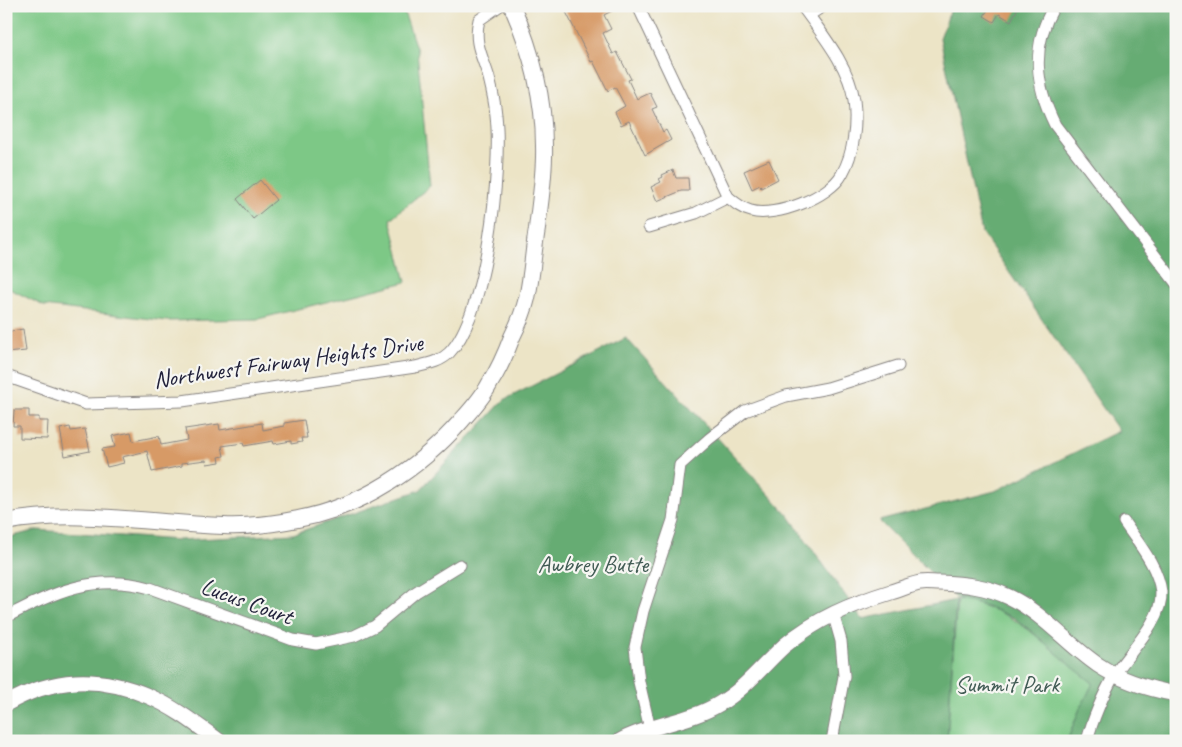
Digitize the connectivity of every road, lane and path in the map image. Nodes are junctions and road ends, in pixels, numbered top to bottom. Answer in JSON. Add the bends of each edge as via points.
{"nodes":[{"id":1,"x":499,"y":6,"type":"edge"},
{"id":2,"x":512,"y":6,"type":"edge"},
{"id":3,"x":638,"y":6,"type":"edge"},
{"id":4,"x":822,"y":6,"type":"edge"},
{"id":5,"x":1054,"y":6,"type":"edge"},
{"id":6,"x":806,"y":11,"type":"edge"},
{"id":7,"x":728,"y":197,"type":"junction"},
{"id":8,"x":649,"y":227,"type":"dead end"},
{"id":9,"x":1176,"y":283,"type":"edge"},
{"id":10,"x":898,"y":366,"type":"dead end"},
{"id":11,"x":6,"y":376,"type":"edge"},
{"id":12,"x":6,"y":522,"type":"edge"},
{"id":13,"x":1124,"y":522,"type":"dead end"},
{"id":14,"x":460,"y":565,"type":"dead end"},
{"id":15,"x":833,"y":613,"type":"junction"},
{"id":16,"x":6,"y":617,"type":"edge"},
{"id":17,"x":1115,"y":675,"type":"junction"},
{"id":18,"x":1176,"y":694,"type":"edge"},
{"id":19,"x":6,"y":704,"type":"edge"},
{"id":20,"x":650,"y":729,"type":"junction"},
{"id":21,"x":219,"y":741,"type":"edge"},
{"id":22,"x":620,"y":741,"type":"edge"},
{"id":23,"x":832,"y":741,"type":"edge"},
{"id":24,"x":1087,"y":741,"type":"edge"}],
"edges":[{"from":1,"to":11,"type":"street","name":"Northwest Fairway Heights Drive","via":[[479,20],[476,33],[490,80],[496,116],[497,171],[483,276],[468,322],[449,354],[437,362],[414,367],[182,401],[86,404]]},
{"from":2,"to":12,"type":"main road","via":[[534,70],[544,144],[543,184],[527,298],[490,385],[446,438],[414,466],[379,489],[341,507],[301,519],[226,526],[54,516]]},
{"from":3,"to":7,"type":"street"},
{"from":4,"to":6,"type":"street"},
{"from":5,"to":9,"type":"street","via":[[1040,41],[1039,80],[1046,106],[1055,125]]},
{"from":6,"to":7,"type":"street","via":[[836,56],[854,98],[854,140],[848,162],[834,186],[782,211],[751,211],[741,208]]},
{"from":7,"to":8,"type":"street","via":[[696,213]]},
{"from":10,"to":20,"type":"street","via":[[828,388],[786,396],[745,411],[680,465],[673,520],[643,611],[635,647]]},
{"from":13,"to":17,"type":"street","via":[[1145,552],[1161,592],[1150,627]]},
{"from":14,"to":16,"type":"street","name":"Lucus Court","via":[[416,592],[375,626],[354,636],[316,644],[294,640],[130,583],[82,585],[45,597]]},
{"from":15,"to":17,"type":"street","via":[[920,583],[964,584],[990,589],[1021,603]]},
{"from":15,"to":20,"type":"street","via":[[784,647],[720,704]]},
{"from":15,"to":23,"type":"street","via":[[841,641],[844,676]]},
{"from":17,"to":18,"type":"street","via":[[1146,688]]},
{"from":17,"to":24,"type":"street"},
{"from":19,"to":21,"type":"street","via":[[45,686],[100,683],[149,696]]},
{"from":20,"to":22,"type":"street"}]}
